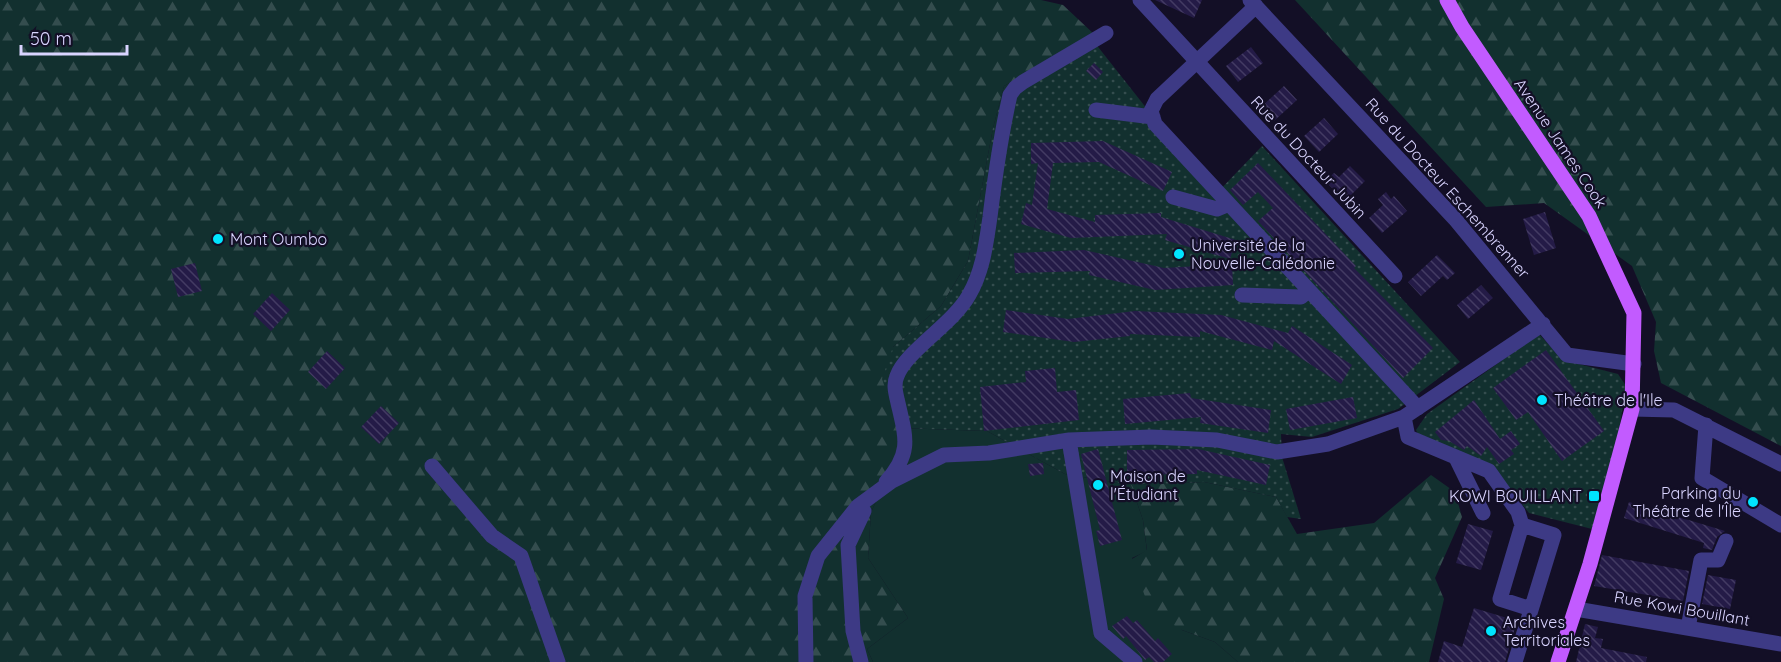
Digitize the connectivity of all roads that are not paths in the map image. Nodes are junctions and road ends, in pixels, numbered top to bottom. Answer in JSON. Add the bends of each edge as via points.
{"nodes":[{"id":1,"x":1140,"y":0,"type":"edge"},
{"id":2,"x":1447,"y":0,"type":"edge"},
{"id":3,"x":1253,"y":3,"type":"edge"},
{"id":4,"x":1106,"y":33,"type":"dead end"},
{"id":5,"x":1197,"y":63,"type":"junction"},
{"id":6,"x":1096,"y":110,"type":"dead end"},
{"id":7,"x":1153,"y":117,"type":"junction"},
{"id":8,"x":1173,"y":197,"type":"dead end"},
{"id":9,"x":1229,"y":204,"type":"junction"},
{"id":10,"x":1395,"y":276,"type":"dead end"},
{"id":11,"x":1307,"y":292,"type":"junction"},
{"id":12,"x":1242,"y":296,"type":"dead end"},
{"id":13,"x":1543,"y":324,"type":"junction"},
{"id":14,"x":1635,"y":364,"type":"junction"},
{"id":15,"x":1418,"y":408,"type":"junction"},
{"id":16,"x":1632,"y":409,"type":"junction"},
{"id":17,"x":1404,"y":417,"type":"junction"},
{"id":18,"x":1706,"y":424,"type":"junction"},
{"id":19,"x":1069,"y":440,"type":"junction"},
{"id":20,"x":1456,"y":458,"type":"junction"},
{"id":21,"x":1781,"y":464,"type":"edge"},
{"id":22,"x":432,"y":466,"type":"dead end"},
{"id":23,"x":877,"y":491,"type":"junction"},
{"id":24,"x":1483,"y":513,"type":"dead end"},
{"id":25,"x":1522,"y":525,"type":"junction"},
{"id":26,"x":1781,"y":525,"type":"edge"},
{"id":27,"x":1726,"y":541,"type":"dead end"},
{"id":28,"x":1531,"y":609,"type":"junction"},
{"id":29,"x":1576,"y":609,"type":"junction"},
{"id":30,"x":1688,"y":628,"type":"junction"},
{"id":31,"x":1781,"y":644,"type":"edge"},
{"id":32,"x":558,"y":662,"type":"edge"},
{"id":33,"x":806,"y":662,"type":"edge"},
{"id":34,"x":861,"y":662,"type":"edge"},
{"id":35,"x":1135,"y":662,"type":"edge"},
{"id":36,"x":1515,"y":662,"type":"edge"},
{"id":37,"x":1558,"y":662,"type":"edge"}],
"edges":[{"from":1,"to":5,"type":"street","name":"Rue du Docteur Jubin"},
{"from":2,"to":14,"type":"main road","name":"Avenue James Cook","via":[[1589,216],[1634,313]]},
{"from":3,"to":5,"type":"street"},
{"from":3,"to":13,"type":"street","name":"Rue du Docteur Eschembrenner","via":[[1455,219]]},
{"from":4,"to":23,"type":"street","via":[[1023,82],[1010,95],[980,272],[956,315],[898,372],[895,389],[907,445],[901,463]]},
{"from":5,"to":7,"type":"street","via":[[1157,99],[1151,111]]},
{"from":5,"to":10,"type":"street","name":"Rue du Docteur Jubin"},
{"from":6,"to":7,"type":"street"},
{"from":7,"to":9,"type":"street","via":[[1155,124]]},
{"from":8,"to":9,"type":"street","via":[[1217,209]]},
{"from":9,"to":11,"type":"street"},
{"from":11,"to":12,"type":"street","via":[[1301,297]]},
{"from":11,"to":15,"type":"street"},
{"from":13,"to":14,"type":"street","name":"Rue du Docteur Eschembrenner","via":[[1567,355]]},
{"from":13,"to":15,"type":"street"},
{"from":14,"to":16,"type":"main road","name":"Avenue James Cook"},
{"from":15,"to":17,"type":"street"},
{"from":16,"to":18,"type":"street","via":[[1674,410]]},
{"from":16,"to":29,"type":"main road","name":"Avenue James Cook"},
{"from":17,"to":19,"type":"street","via":[[1328,444],[1277,452],[1217,441],[1151,437]]},
{"from":17,"to":20,"type":"street","via":[[1408,437]]},
{"from":18,"to":21,"type":"street"},
{"from":18,"to":26,"type":"street","via":[[1702,478]]},
{"from":19,"to":23,"type":"street","via":[[989,453],[944,455]]},
{"from":19,"to":35,"type":"street","via":[[1101,633]]},
{"from":20,"to":24,"type":"street"},
{"from":20,"to":25,"type":"street","via":[[1490,471],[1518,512]]},
{"from":22,"to":32,"type":"street","via":[[492,536],[521,556]]},
{"from":23,"to":33,"type":"street","via":[[858,507],[818,556],[806,596]]},
{"from":23,"to":34,"type":"street","via":[[848,545],[853,631]]},
{"from":25,"to":28,"type":"street","via":[[1500,599]]},
{"from":25,"to":28,"type":"street","via":[[1554,535]]},
{"from":27,"to":30,"type":"street","via":[[1718,560],[1701,560]]},
{"from":28,"to":36,"type":"street"},
{"from":29,"to":30,"type":"street","name":"Rue Kowi Bouillant"},
{"from":29,"to":37,"type":"main road","name":"Avenue James Cook"},
{"from":30,"to":31,"type":"street","name":"Rue Kowi Bouillant"}]}
